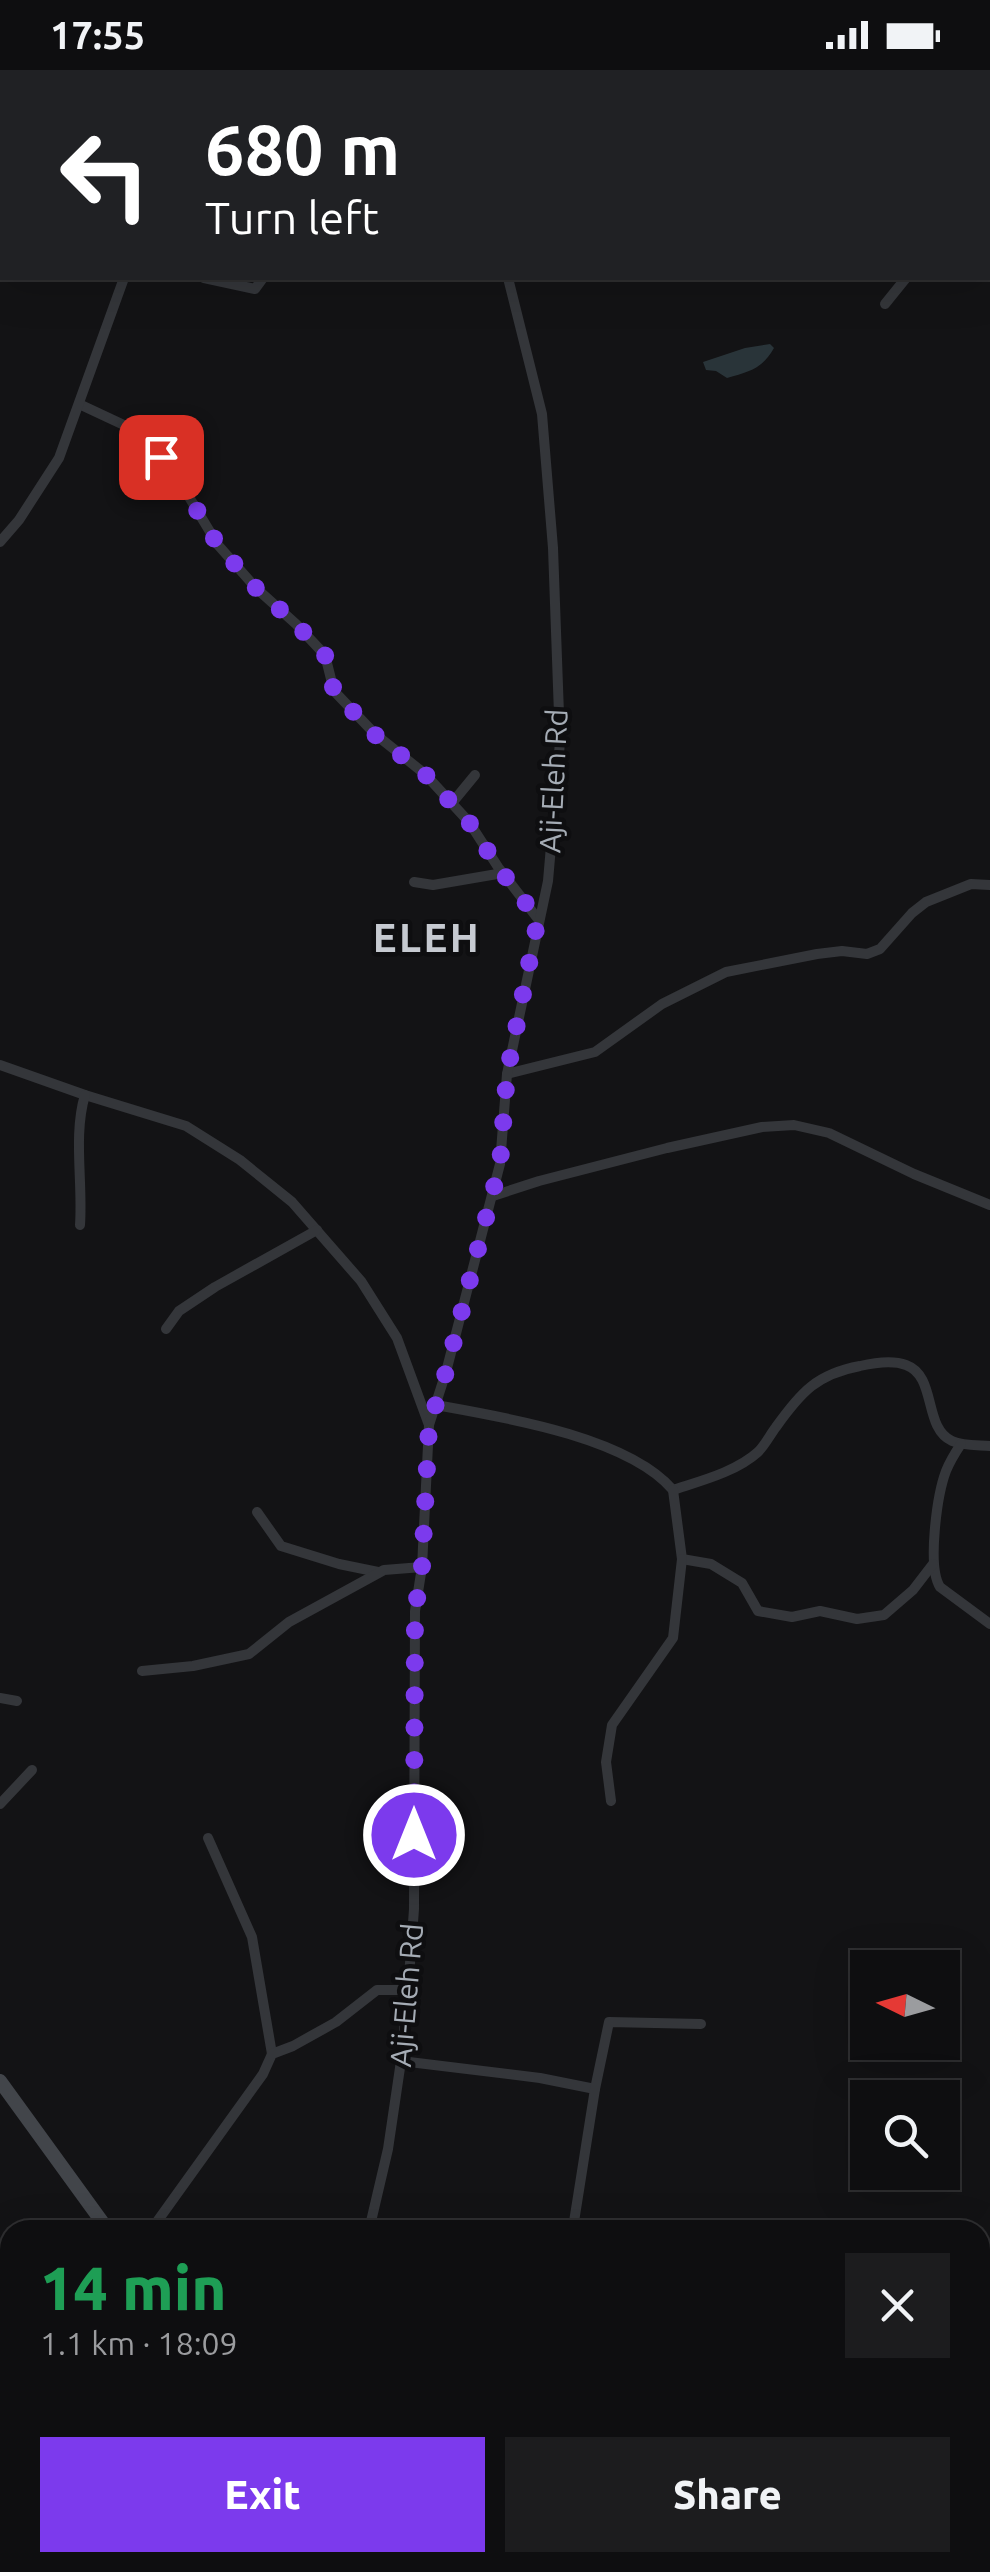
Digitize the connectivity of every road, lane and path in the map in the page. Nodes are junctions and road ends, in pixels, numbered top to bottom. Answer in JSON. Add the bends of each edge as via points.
{"nodes":[{"id":1,"x":123,"y":280,"type":"edge"},
{"id":2,"x":213,"y":280,"type":"edge"},
{"id":3,"x":262,"y":280,"type":"edge"},
{"id":4,"x":508,"y":280,"type":"edge"},
{"id":5,"x":904,"y":280,"type":"edge"},
{"id":6,"x":885,"y":304,"type":"dead end"},
{"id":7,"x":79,"y":404,"type":"junction"},
{"id":8,"x":0,"y":542,"type":"edge"},
{"id":9,"x":476,"y":775,"type":"dead end"},
{"id":10,"x":452,"y":804,"type":"junction"},
{"id":11,"x":503,"y":874,"type":"junction"},
{"id":12,"x":414,"y":882,"type":"dead end"},
{"id":13,"x":990,"y":884,"type":"edge"},
{"id":14,"x":538,"y":919,"type":"junction"},
{"id":15,"x":0,"y":1065,"type":"edge"},
{"id":16,"x":507,"y":1074,"type":"junction"},
{"id":17,"x":85,"y":1095,"type":"junction"},
{"id":18,"x":493,"y":1196,"type":"junction"},
{"id":19,"x":990,"y":1205,"type":"edge"},
{"id":20,"x":80,"y":1224,"type":"dead end"},
{"id":21,"x":317,"y":1230,"type":"junction"},
{"id":22,"x":166,"y":1329,"type":"dead end"},
{"id":23,"x":436,"y":1405,"type":"junction"},
{"id":24,"x":429,"y":1426,"type":"junction"},
{"id":25,"x":961,"y":1444,"type":"junction"},
{"id":26,"x":990,"y":1446,"type":"edge"},
{"id":27,"x":673,"y":1490,"type":"junction"},
{"id":28,"x":258,"y":1512,"type":"dead end"},
{"id":29,"x":682,"y":1559,"type":"junction"},
{"id":30,"x":933,"y":1564,"type":"junction"},
{"id":31,"x":422,"y":1567,"type":"junction"},
{"id":32,"x":379,"y":1572,"type":"junction"},
{"id":33,"x":990,"y":1624,"type":"edge"},
{"id":34,"x":142,"y":1671,"type":"dead end"},
{"id":35,"x":0,"y":1698,"type":"edge"},
{"id":36,"x":17,"y":1701,"type":"dead end"},
{"id":37,"x":32,"y":1770,"type":"dead end"},
{"id":38,"x":611,"y":1801,"type":"dead end"},
{"id":39,"x":0,"y":1804,"type":"edge"},
{"id":40,"x":208,"y":1838,"type":"dead end"},
{"id":41,"x":408,"y":1990,"type":"junction"},
{"id":42,"x":701,"y":2024,"type":"dead end"},
{"id":43,"x":272,"y":2054,"type":"junction"},
{"id":44,"x":401,"y":2061,"type":"junction"},
{"id":45,"x":0,"y":2081,"type":"edge"},
{"id":46,"x":594,"y":2088,"type":"junction"},
{"id":47,"x":101,"y":2220,"type":"edge"},
{"id":48,"x":158,"y":2220,"type":"edge"},
{"id":49,"x":371,"y":2220,"type":"edge"},
{"id":50,"x":575,"y":2220,"type":"edge"}],
"edges":[{"from":1,"to":7,"type":"street"},
{"from":2,"to":3,"type":"street","via":[[255,289]]},
{"from":4,"to":14,"type":"street","name":"Aji-Eleh Rd","via":[[542,414],[553,548],[560,742],[548,881]]},
{"from":5,"to":6,"type":"street"},
{"from":7,"to":8,"type":"street","via":[[58,458]]},
{"from":7,"to":10,"type":"street","via":[[126,426],[161,457],[218,545],[325,655],[334,691]]},
{"from":9,"to":10,"type":"street"},
{"from":10,"to":11,"type":"street"},
{"from":11,"to":12,"type":"street"},
{"from":11,"to":14,"type":"street"},
{"from":13,"to":16,"type":"street","via":[[971,884],[926,902],[868,954],[817,954],[726,972],[662,1004],[595,1052]]},
{"from":14,"to":16,"type":"street","name":"Aji-Eleh Rd"},
{"from":15,"to":17,"type":"street"},
{"from":16,"to":18,"type":"street","name":"Aji-Eleh Rd"},
{"from":17,"to":20,"type":"street","via":[[79,1114]]},
{"from":17,"to":21,"type":"street","via":[[186,1126],[240,1160]]},
{"from":18,"to":19,"type":"street","via":[[667,1148],[794,1125],[829,1133]]},
{"from":18,"to":23,"type":"street","name":"Aji-Eleh Rd"},
{"from":21,"to":22,"type":"street","via":[[179,1310]]},
{"from":21,"to":24,"type":"street","via":[[398,1338]]},
{"from":23,"to":24,"type":"street","name":"Aji-Eleh Rd"},
{"from":23,"to":27,"type":"street","via":[[612,1448],[662,1476]]},
{"from":24,"to":31,"type":"street","name":"Aji-Eleh Rd"},
{"from":25,"to":26,"type":"street"},
{"from":25,"to":27,"type":"street","via":[[948,1440],[908,1365],[867,1364],[816,1381],[741,1464]]},
{"from":25,"to":30,"type":"street","via":[[940,1491]]},
{"from":27,"to":29,"type":"street"},
{"from":28,"to":32,"type":"street","via":[[281,1546]]},
{"from":29,"to":30,"type":"street","via":[[711,1564],[742,1583],[758,1611],[792,1617],[820,1611],[856,1620],[884,1615]]},
{"from":29,"to":38,"type":"street","via":[[673,1638],[612,1724],[606,1762]]},
{"from":30,"to":33,"type":"street","via":[[940,1588]]},
{"from":31,"to":32,"type":"street"},
{"from":31,"to":41,"type":"street","name":"Aji-Eleh Rd","via":[[415,1612]]},
{"from":32,"to":34,"type":"street","via":[[290,1622],[249,1654]]},
{"from":35,"to":36,"type":"street"},
{"from":37,"to":39,"type":"street"},
{"from":40,"to":43,"type":"street","via":[[252,1937]]},
{"from":41,"to":43,"type":"street","via":[[377,1990],[336,2022]]},
{"from":41,"to":44,"type":"street","name":"Aji-Eleh Rd"},
{"from":42,"to":46,"type":"street","via":[[609,2022]]},
{"from":43,"to":48,"type":"street"},
{"from":44,"to":46,"type":"street"},
{"from":44,"to":49,"type":"street","name":"Aji-Eleh Rd"},
{"from":45,"to":47,"type":"main road"},
{"from":46,"to":50,"type":"street"}]}
